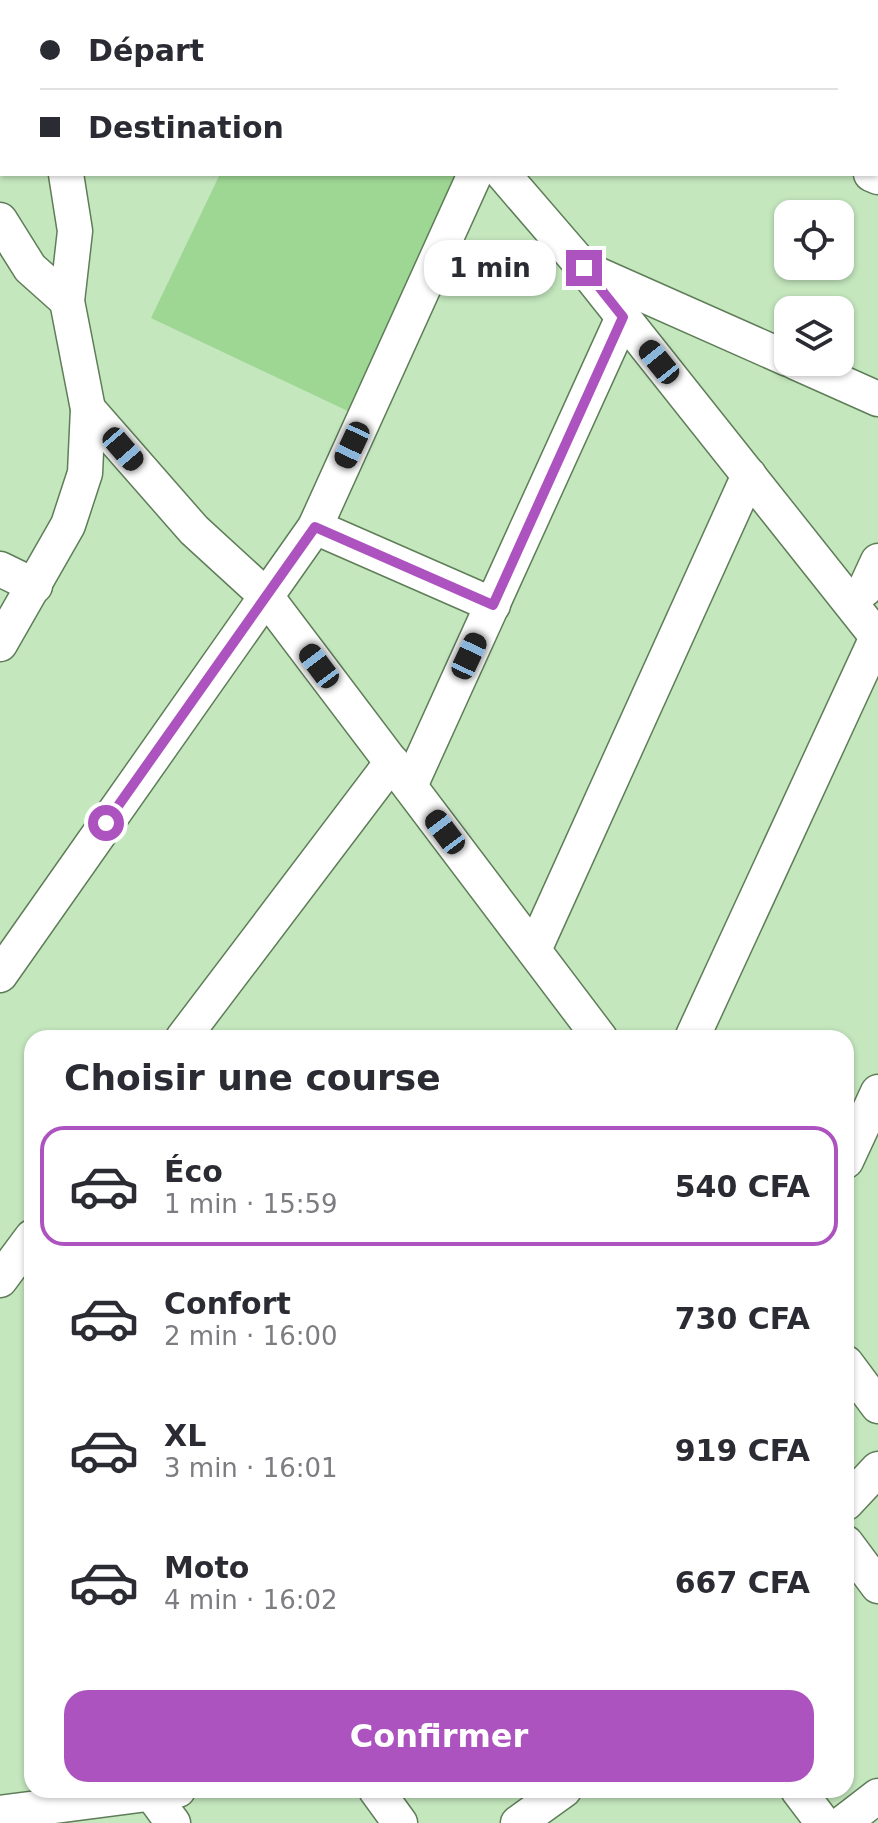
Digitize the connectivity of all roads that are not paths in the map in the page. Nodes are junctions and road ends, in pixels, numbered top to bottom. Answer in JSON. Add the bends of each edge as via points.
{"nodes":[{"id":1,"x":66,"y":176,"type":"edge"},
{"id":2,"x":474,"y":176,"type":"edge"},
{"id":3,"x":505,"y":176,"type":"edge"},
{"id":4,"x":0,"y":220,"type":"edge"},
{"id":5,"x":584,"y":268,"type":"junction"},
{"id":6,"x":67,"y":301,"type":"junction"},
{"id":7,"x":623,"y":317,"type":"junction"},
{"id":8,"x":774,"y":353,"type":"edge"},
{"id":9,"x":826,"y":376,"type":"edge"},
{"id":10,"x":878,"y":399,"type":"edge"},
{"id":11,"x":88,"y":409,"type":"junction"},
{"id":12,"x":749,"y":475,"type":"junction"},
{"id":13,"x":315,"y":527,"type":"junction"},
{"id":14,"x":0,"y":569,"type":"edge"},
{"id":15,"x":35,"y":586,"type":"junction"},
{"id":16,"x":867,"y":587,"type":"edge"},
{"id":17,"x":265,"y":595,"type":"junction"},
{"id":18,"x":493,"y":605,"type":"junction"},
{"id":19,"x":878,"y":637,"type":"edge"},
{"id":20,"x":0,"y":644,"type":"edge"},
{"id":21,"x":401,"y":774,"type":"junction"},
{"id":22,"x":534,"y":950,"type":"junction"},
{"id":23,"x":0,"y":975,"type":"edge"},
{"id":24,"x":190,"y":1030,"type":"edge"},
{"id":25,"x":594,"y":1030,"type":"edge"},
{"id":26,"x":696,"y":1030,"type":"edge"},
{"id":27,"x":878,"y":1092,"type":"edge"},
{"id":28,"x":854,"y":1144,"type":"edge"},
{"id":29,"x":854,"y":1374,"type":"edge"},
{"id":30,"x":878,"y":1406,"type":"edge"},
{"id":31,"x":878,"y":1469,"type":"edge"},
{"id":32,"x":854,"y":1494,"type":"edge"},
{"id":33,"x":854,"y":1554,"type":"edge"},
{"id":34,"x":878,"y":1586,"type":"edge"},
{"id":35,"x":878,"y":1796,"type":"edge"},
{"id":36,"x":117,"y":1798,"type":"edge"},
{"id":37,"x":166,"y":1798,"type":"edge"},
{"id":38,"x":382,"y":1798,"type":"edge"},
{"id":39,"x":553,"y":1798,"type":"edge"},
{"id":40,"x":804,"y":1798,"type":"edge"},
{"id":41,"x":0,"y":1813,"type":"edge"},
{"id":42,"x":173,"y":1823,"type":"edge"},
{"id":43,"x":400,"y":1823,"type":"edge"},
{"id":44,"x":518,"y":1823,"type":"edge"},
{"id":45,"x":823,"y":1823,"type":"edge"},
{"id":46,"x":843,"y":1823,"type":"edge"}],
"edges":[{"from":1,"to":6,"type":"street","via":[[75,231]]},
{"from":2,"to":13,"type":"street"},
{"from":3,"to":5,"type":"street"},
{"from":4,"to":6,"type":"street","via":[[30,268]]},
{"from":5,"to":7,"type":"street"},
{"from":5,"to":8,"type":"street"},
{"from":6,"to":11,"type":"street"},
{"from":7,"to":12,"type":"street"},
{"from":7,"to":18,"type":"street"},
{"from":9,"to":10,"type":"street"},
{"from":11,"to":15,"type":"street","via":[[85,473],[68,525]]},
{"from":11,"to":17,"type":"street","via":[[194,530]]},
{"from":12,"to":16,"type":"street"},
{"from":12,"to":22,"type":"street"},
{"from":13,"to":17,"type":"street"},
{"from":13,"to":18,"type":"street"},
{"from":14,"to":15,"type":"street"},
{"from":15,"to":20,"type":"street"},
{"from":16,"to":19,"type":"street"},
{"from":17,"to":21,"type":"street"},
{"from":17,"to":23,"type":"street"},
{"from":18,"to":21,"type":"street"},
{"from":19,"to":26,"type":"street"},
{"from":21,"to":22,"type":"street"},
{"from":21,"to":24,"type":"street"},
{"from":22,"to":25,"type":"street"},
{"from":27,"to":28,"type":"street"},
{"from":29,"to":30,"type":"street"},
{"from":31,"to":32,"type":"street"},
{"from":33,"to":34,"type":"street"},
{"from":35,"to":46,"type":"street"},
{"from":36,"to":41,"type":"street"},
{"from":37,"to":42,"type":"street"},
{"from":38,"to":43,"type":"street"},
{"from":39,"to":44,"type":"street"},
{"from":40,"to":45,"type":"street"}]}
